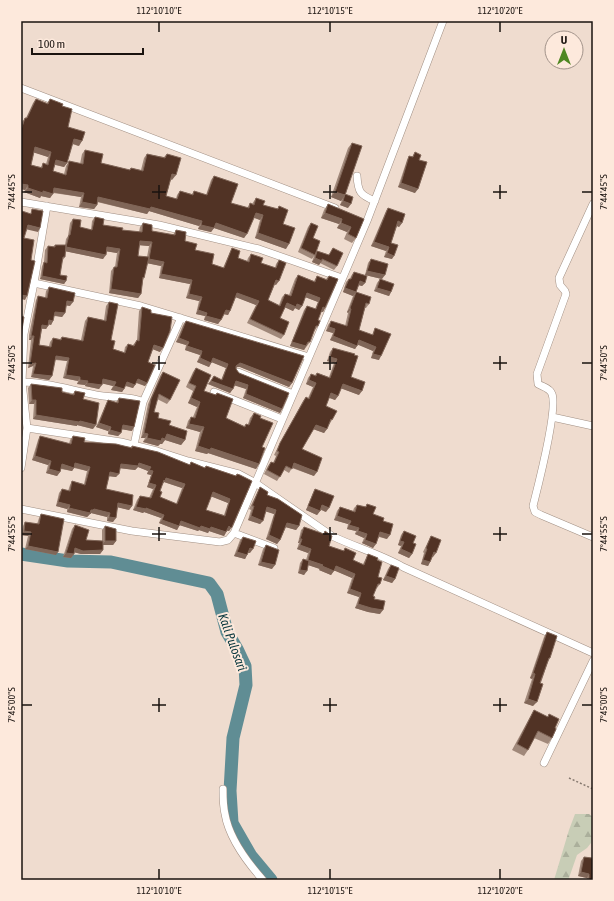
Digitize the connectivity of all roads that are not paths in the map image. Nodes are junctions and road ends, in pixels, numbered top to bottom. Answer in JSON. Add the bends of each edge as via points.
{"nodes":[{"id":1,"x":443,"y":21,"type":"edge"},
{"id":2,"x":21,"y":88,"type":"edge"},
{"id":3,"x":357,"y":176,"type":"dead end"},
{"id":4,"x":375,"y":201,"type":"junction"},
{"id":5,"x":21,"y":202,"type":"edge"},
{"id":6,"x":593,"y":204,"type":"edge"},
{"id":7,"x":46,"y":206,"type":"junction"},
{"id":8,"x":345,"y":212,"type":"edge"},
{"id":9,"x":360,"y":218,"type":"edge"},
{"id":10,"x":367,"y":221,"type":"junction"},
{"id":11,"x":342,"y":278,"type":"junction"},
{"id":12,"x":34,"y":283,"type":"junction"},
{"id":13,"x":181,"y":318,"type":"junction"},
{"id":14,"x":309,"y":357,"type":"junction"},
{"id":15,"x":238,"y":372,"type":"edge"},
{"id":16,"x":22,"y":382,"type":"junction"},
{"id":17,"x":214,"y":392,"type":"dead end"},
{"id":18,"x":293,"y":394,"type":"junction"},
{"id":19,"x":143,"y":402,"type":"junction"},
{"id":20,"x":552,"y":417,"type":"junction"},
{"id":21,"x":282,"y":419,"type":"junction"},
{"id":22,"x":593,"y":426,"type":"edge"},
{"id":23,"x":27,"y":428,"type":"junction"},
{"id":24,"x":134,"y":445,"type":"junction"},
{"id":25,"x":21,"y":468,"type":"edge"},
{"id":26,"x":254,"y":482,"type":"junction"},
{"id":27,"x":21,"y":509,"type":"edge"},
{"id":28,"x":234,"y":533,"type":"junction"},
{"id":29,"x":593,"y":536,"type":"edge"},
{"id":30,"x":275,"y":548,"type":"edge"},
{"id":31,"x":593,"y":653,"type":"edge"},
{"id":32,"x":593,"y":661,"type":"edge"},
{"id":33,"x":544,"y":763,"type":"dead end"},
{"id":34,"x":223,"y":789,"type":"dead end"},
{"id":35,"x":263,"y":880,"type":"edge"}],
"edges":[{"from":1,"to":4,"type":"street"},
{"from":2,"to":8,"type":"street"},
{"from":3,"to":4,"type":"street","via":[[360,192]]},
{"from":4,"to":10,"type":"street"},
{"from":5,"to":7,"type":"street"},
{"from":6,"to":20,"type":"street","via":[[559,278],[566,294],[538,374],[538,384],[552,393]]},
{"from":7,"to":11,"type":"street","via":[[159,225],[259,250]]},
{"from":7,"to":12,"type":"street"},
{"from":9,"to":10,"type":"street"},
{"from":10,"to":11,"type":"street"},
{"from":11,"to":14,"type":"street"},
{"from":12,"to":13,"type":"street","via":[[141,306]]},
{"from":12,"to":16,"type":"street","via":[[24,334]]},
{"from":13,"to":14,"type":"street"},
{"from":13,"to":19,"type":"street"},
{"from":14,"to":18,"type":"street"},
{"from":15,"to":18,"type":"street"},
{"from":16,"to":19,"type":"street"},
{"from":16,"to":23,"type":"street"},
{"from":17,"to":21,"type":"street"},
{"from":18,"to":21,"type":"street"},
{"from":19,"to":24,"type":"street"},
{"from":20,"to":22,"type":"street"},
{"from":20,"to":29,"type":"street","via":[[533,506],[535,512]]},
{"from":21,"to":26,"type":"street"},
{"from":23,"to":24,"type":"street"},
{"from":23,"to":25,"type":"street"},
{"from":24,"to":26,"type":"street","via":[[239,474]]},
{"from":26,"to":28,"type":"street"},
{"from":26,"to":31,"type":"street","via":[[337,538],[389,559]]},
{"from":27,"to":28,"type":"street","via":[[132,531],[211,541],[228,540]]},
{"from":28,"to":30,"type":"street"},
{"from":32,"to":33,"type":"street"},
{"from":34,"to":35,"type":"street","via":[[225,816],[234,839]]}]}
